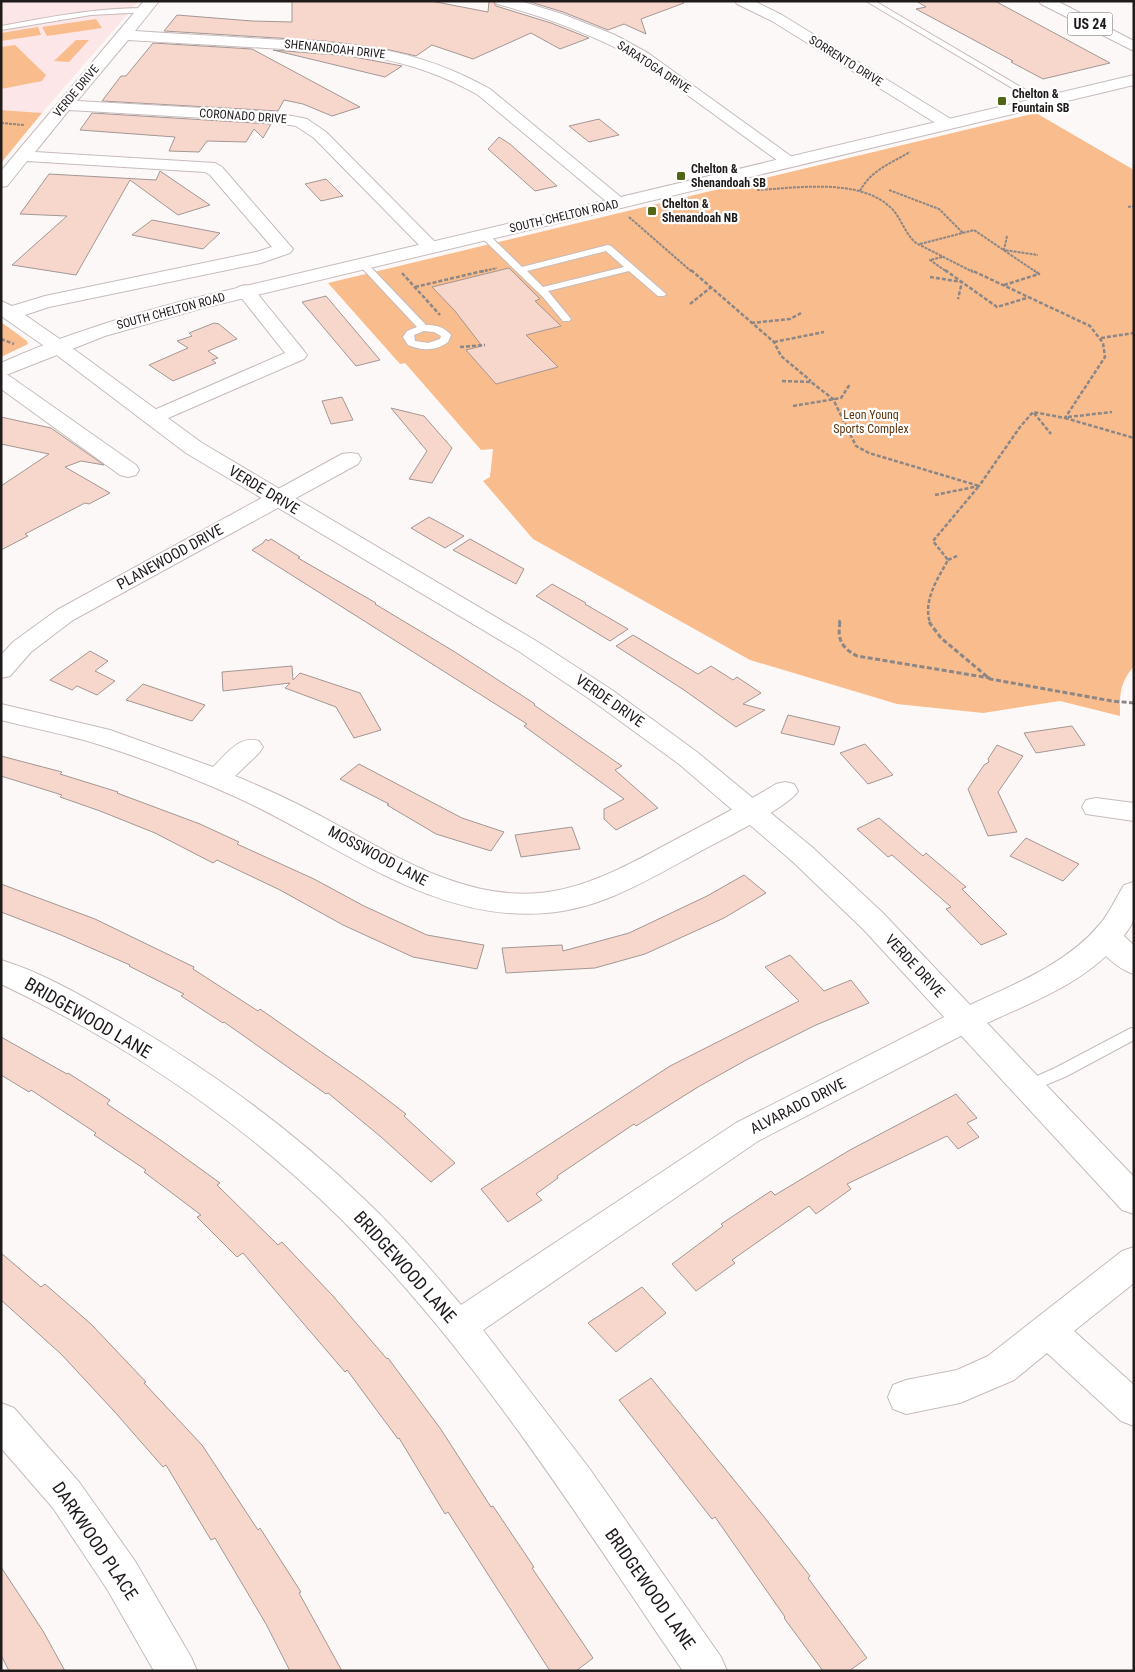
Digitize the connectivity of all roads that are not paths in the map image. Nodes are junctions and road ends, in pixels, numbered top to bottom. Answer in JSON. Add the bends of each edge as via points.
{"nodes":[{"id":1,"x":502,"y":1,"type":"edge"},
{"id":2,"x":742,"y":1,"type":"edge"},
{"id":3,"x":869,"y":1,"type":"edge"},
{"id":4,"x":1046,"y":1,"type":"edge"},
{"id":5,"x":148,"y":5,"type":"edge"},
{"id":6,"x":1,"y":28,"type":"edge"},
{"id":7,"x":124,"y":35,"type":"junction"},
{"id":8,"x":1134,"y":46,"type":"edge"},
{"id":9,"x":1134,"y":80,"type":"edge"},
{"id":10,"x":1042,"y":102,"type":"junction"},
{"id":11,"x":64,"y":105,"type":"junction"},
{"id":12,"x":948,"y":124,"type":"junction"},
{"id":13,"x":22,"y":156,"type":"junction"},
{"id":14,"x":791,"y":162,"type":"junction"},
{"id":15,"x":1,"y":182,"type":"edge"},
{"id":16,"x":623,"y":209,"type":"junction"},
{"id":17,"x":484,"y":235,"type":"junction"},
{"id":18,"x":432,"y":247,"type":"junction"},
{"id":19,"x":362,"y":263,"type":"junction"},
{"id":20,"x":631,"y":268,"type":"junction"},
{"id":21,"x":521,"y":270,"type":"junction"},
{"id":22,"x":541,"y":290,"type":"junction"},
{"id":23,"x":245,"y":291,"type":"junction"},
{"id":24,"x":661,"y":294,"type":"dead end"},
{"id":25,"x":6,"y":310,"type":"edge"},
{"id":26,"x":566,"y":320,"type":"dead end"},
{"id":27,"x":423,"y":328,"type":"dead end"},
{"id":28,"x":58,"y":346,"type":"junction"},
{"id":29,"x":1,"y":371,"type":"edge"},
{"id":30,"x":1,"y":379,"type":"edge"},
{"id":31,"x":152,"y":418,"type":"junction"},
{"id":32,"x":350,"y":459,"type":"dead end"},
{"id":33,"x":128,"y":470,"type":"dead end"},
{"id":34,"x":276,"y":498,"type":"junction"},
{"id":35,"x":1,"y":670,"type":"edge"},
{"id":36,"x":1,"y":712,"type":"edge"},
{"id":37,"x":250,"y":747,"type":"dead end"},
{"id":38,"x":216,"y":779,"type":"junction"},
{"id":39,"x":785,"y":791,"type":"dead end"},
{"id":40,"x":1096,"y":806,"type":"dead end"},
{"id":41,"x":752,"y":811,"type":"junction"},
{"id":42,"x":1134,"y":812,"type":"edge"},
{"id":43,"x":1134,"y":892,"type":"edge"},
{"id":44,"x":1106,"y":937,"type":"junction"},
{"id":45,"x":1134,"y":963,"type":"edge"},
{"id":46,"x":1,"y":971,"type":"edge"},
{"id":47,"x":965,"y":1020,"type":"junction"},
{"id":48,"x":1131,"y":1034,"type":"dead end"},
{"id":49,"x":1027,"y":1087,"type":"junction"},
{"id":50,"x":1134,"y":1200,"type":"edge"},
{"id":51,"x":1134,"y":1262,"type":"edge"},
{"id":52,"x":458,"y":1326,"type":"junction"},
{"id":53,"x":1048,"y":1330,"type":"junction"},
{"id":54,"x":906,"y":1397,"type":"dead end"},
{"id":55,"x":1134,"y":1410,"type":"edge"},
{"id":56,"x":1,"y":1420,"type":"edge"},
{"id":57,"x":177,"y":1671,"type":"edge"},
{"id":58,"x":707,"y":1671,"type":"edge"}],
"edges":[{"from":1,"to":14,"type":"main road","name":"SARATOGA DRIVE","via":[[577,24],[620,43]]},
{"from":2,"to":12,"type":"main road","name":"SORRENTO DRIVE","via":[[776,18]]},
{"from":3,"to":10,"type":"lane"},
{"from":4,"to":8,"type":"main road","number":"US 24"},
{"from":5,"to":6,"type":"lane"},
{"from":5,"to":7,"type":"main road","name":"VERDE DRIVE"},
{"from":7,"to":11,"type":"main road","name":"VERDE DRIVE"},
{"from":7,"to":16,"type":"main road","name":"SHENANDOAH DRIVE","via":[[342,47],[390,54],[440,69],[484,92]]},
{"from":9,"to":10,"type":"main road","name":"SOUTH CHELTON ROAD"},
{"from":10,"to":12,"type":"main road","name":"SOUTH CHELTON ROAD"},
{"from":11,"to":13,"type":"main road","name":"VERDE DRIVE"},
{"from":11,"to":18,"type":"main road","name":"CORONADO DRIVE","via":[[301,122],[320,135]]},
{"from":12,"to":14,"type":"main road","name":"SOUTH CHELTON ROAD"},
{"from":13,"to":15,"type":"main road","name":"VERDE DRIVE"},
{"from":13,"to":25,"type":"main road","via":[[209,167],[284,249],[261,257]]},
{"from":14,"to":16,"type":"main road","name":"SOUTH CHELTON ROAD"},
{"from":16,"to":17,"type":"main road","name":"SOUTH CHELTON ROAD"},
{"from":17,"to":18,"type":"main road","name":"SOUTH CHELTON ROAD"},
{"from":17,"to":21,"type":"lane"},
{"from":18,"to":19,"type":"main road","name":"SOUTH CHELTON ROAD"},
{"from":19,"to":23,"type":"main road","name":"SOUTH CHELTON ROAD"},
{"from":19,"to":27,"type":"lane"},
{"from":20,"to":21,"type":"lane","via":[[608,248]]},
{"from":20,"to":22,"type":"lane"},
{"from":20,"to":24,"type":"lane"},
{"from":21,"to":22,"type":"lane"},
{"from":22,"to":26,"type":"lane"},
{"from":23,"to":28,"type":"main road","name":"SOUTH CHELTON ROAD","via":[[145,317]]},
{"from":23,"to":31,"type":"main road","via":[[296,355]]},
{"from":25,"to":28,"type":"main road","name":"VERDE DRIVE"},
{"from":28,"to":29,"type":"main road","name":"SOUTH CHELTON ROAD"},
{"from":28,"to":31,"type":"main road","name":"VERDE DRIVE"},
{"from":30,"to":33,"type":"main road"},
{"from":31,"to":34,"type":"main road","name":"VERDE DRIVE"},
{"from":32,"to":34,"type":"main road","name":"PLANEWOOD DRIVE"},
{"from":34,"to":35,"type":"main road","name":"PLANEWOOD DRIVE","via":[[65,615],[22,647]]},
{"from":34,"to":41,"type":"main road","name":"VERDE DRIVE","via":[[565,670],[688,758]]},
{"from":36,"to":38,"type":"main road","name":"MOSSWOOD LANE","via":[[100,736]]},
{"from":37,"to":38,"type":"main road"},
{"from":38,"to":41,"type":"main road","name":"MOSSWOOD LANE","via":[[313,822],[418,879],[470,897],[521,904],[554,902],[604,890]]},
{"from":39,"to":41,"type":"main road","name":"MOSSWOOD LANE"},
{"from":40,"to":42,"type":"main road"},
{"from":41,"to":47,"type":"main road","name":"VERDE DRIVE","via":[[859,908]]},
{"from":43,"to":44,"type":"main road","name":"ALVARADO DRIVE"},
{"from":44,"to":45,"type":"main road"},
{"from":44,"to":47,"type":"main road","name":"ALVARADO DRIVE","via":[[1090,952],[1045,982]]},
{"from":46,"to":52,"type":"main road","name":"BRIDGEWOOD LANE","via":[[76,1008],[128,1039],[262,1130],[342,1199],[404,1263]]},
{"from":47,"to":49,"type":"main road","name":"VERDE DRIVE"},
{"from":47,"to":52,"type":"main road","name":"ALVARADO DRIVE","via":[[747,1132]]},
{"from":48,"to":49,"type":"lane"},
{"from":49,"to":50,"type":"main road","name":"VERDE DRIVE"},
{"from":51,"to":53,"type":"main road"},
{"from":52,"to":58,"type":"main road","name":"BRIDGEWOOD LANE","via":[[562,1462]]},
{"from":53,"to":54,"type":"main road","via":[[1001,1368],[960,1386]]},
{"from":53,"to":55,"type":"main road"},
{"from":56,"to":57,"type":"main road","name":"DARKWOOD PLACE","via":[[66,1495],[121,1575]]}]}
